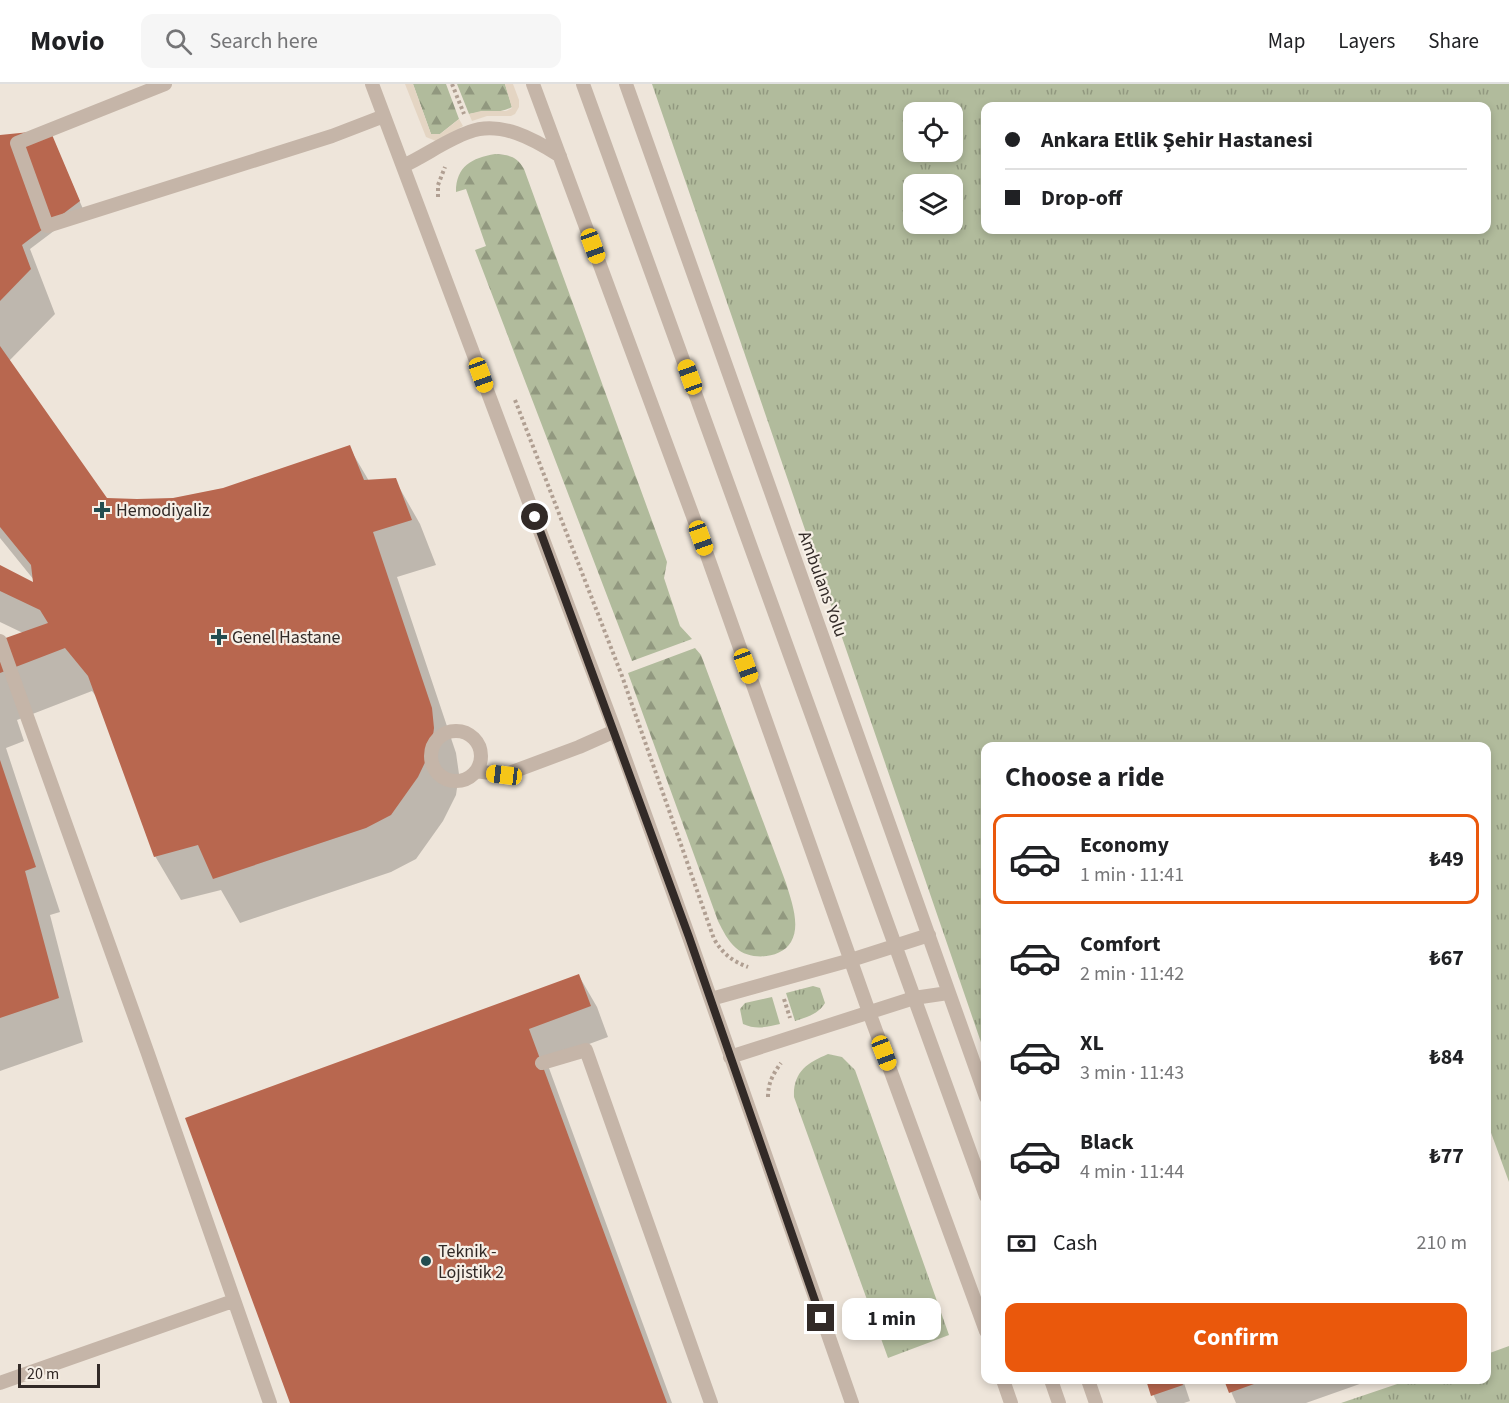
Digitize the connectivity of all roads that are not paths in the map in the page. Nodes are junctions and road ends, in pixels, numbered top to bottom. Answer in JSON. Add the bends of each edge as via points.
{"nodes":[{"id":1,"x":165,"y":84,"type":"edge"},
{"id":2,"x":372,"y":84,"type":"edge"},
{"id":3,"x":533,"y":84,"type":"edge"},
{"id":4,"x":583,"y":84,"type":"edge"},
{"id":5,"x":626,"y":84,"type":"edge"},
{"id":6,"x":384,"y":117,"type":"junction"},
{"id":7,"x":560,"y":156,"type":"junction"},
{"id":8,"x":403,"y":166,"type":"junction"},
{"id":9,"x":0,"y":641,"type":"edge"},
{"id":10,"x":615,"y":731,"type":"junction"},
{"id":11,"x":476,"y":771,"type":"dead end"},
{"id":12,"x":929,"y":935,"type":"junction"},
{"id":13,"x":895,"y":947,"type":"junction"},
{"id":14,"x":851,"y":960,"type":"junction"},
{"id":15,"x":948,"y":993,"type":"junction"},
{"id":16,"x":914,"y":998,"type":"junction"},
{"id":17,"x":711,"y":999,"type":"junction"},
{"id":18,"x":869,"y":1012,"type":"junction"},
{"id":19,"x":730,"y":1057,"type":"junction"},
{"id":20,"x":542,"y":1063,"type":"dead end"},
{"id":21,"x":981,"y":1082,"type":"edge"},
{"id":22,"x":981,"y":1182,"type":"edge"},
{"id":23,"x":233,"y":1301,"type":"junction"},
{"id":24,"x":981,"y":1317,"type":"edge"},
{"id":25,"x":0,"y":1383,"type":"edge"},
{"id":26,"x":1004,"y":1384,"type":"edge"},
{"id":27,"x":1052,"y":1384,"type":"edge"},
{"id":28,"x":1089,"y":1384,"type":"edge"},
{"id":29,"x":270,"y":1403,"type":"edge"},
{"id":30,"x":711,"y":1403,"type":"edge"},
{"id":31,"x":852,"y":1403,"type":"edge"},
{"id":32,"x":1011,"y":1403,"type":"edge"},
{"id":33,"x":1059,"y":1403,"type":"edge"},
{"id":34,"x":1096,"y":1403,"type":"edge"}],
"edges":[{"from":1,"to":6,"type":"lane","via":[[17,143],[47,226]]},
{"from":2,"to":6,"type":"lane"},
{"from":3,"to":7,"type":"lane"},
{"from":4,"to":13,"type":"lane"},
{"from":5,"to":12,"type":"lane","name":"Ambulans Yolu"},
{"from":6,"to":8,"type":"lane"},
{"from":7,"to":8,"type":"lane","via":[[512,132],[483,129],[469,132]]},
{"from":7,"to":14,"type":"lane"},
{"from":8,"to":10,"type":"lane"},
{"from":9,"to":23,"type":"lane"},
{"from":10,"to":11,"type":"lane","via":[[504,775]]},
{"from":10,"to":17,"type":"lane"},
{"from":12,"to":13,"type":"lane"},
{"from":12,"to":15,"type":"lane","name":"Ambulans Yolu"},
{"from":13,"to":14,"type":"lane"},
{"from":13,"to":16,"type":"lane"},
{"from":14,"to":17,"type":"lane"},
{"from":14,"to":18,"type":"lane"},
{"from":15,"to":16,"type":"lane"},
{"from":15,"to":21,"type":"lane","name":"Ambulans Yolu"},
{"from":16,"to":18,"type":"lane"},
{"from":16,"to":22,"type":"lane"},
{"from":17,"to":19,"type":"lane"},
{"from":18,"to":19,"type":"lane"},
{"from":18,"to":24,"type":"lane"},
{"from":19,"to":31,"type":"lane"},
{"from":20,"to":30,"type":"lane","via":[[586,1050]]},
{"from":23,"to":25,"type":"lane"},
{"from":23,"to":29,"type":"lane"},
{"from":26,"to":32,"type":"lane"},
{"from":27,"to":33,"type":"lane"},
{"from":28,"to":34,"type":"lane"}]}
